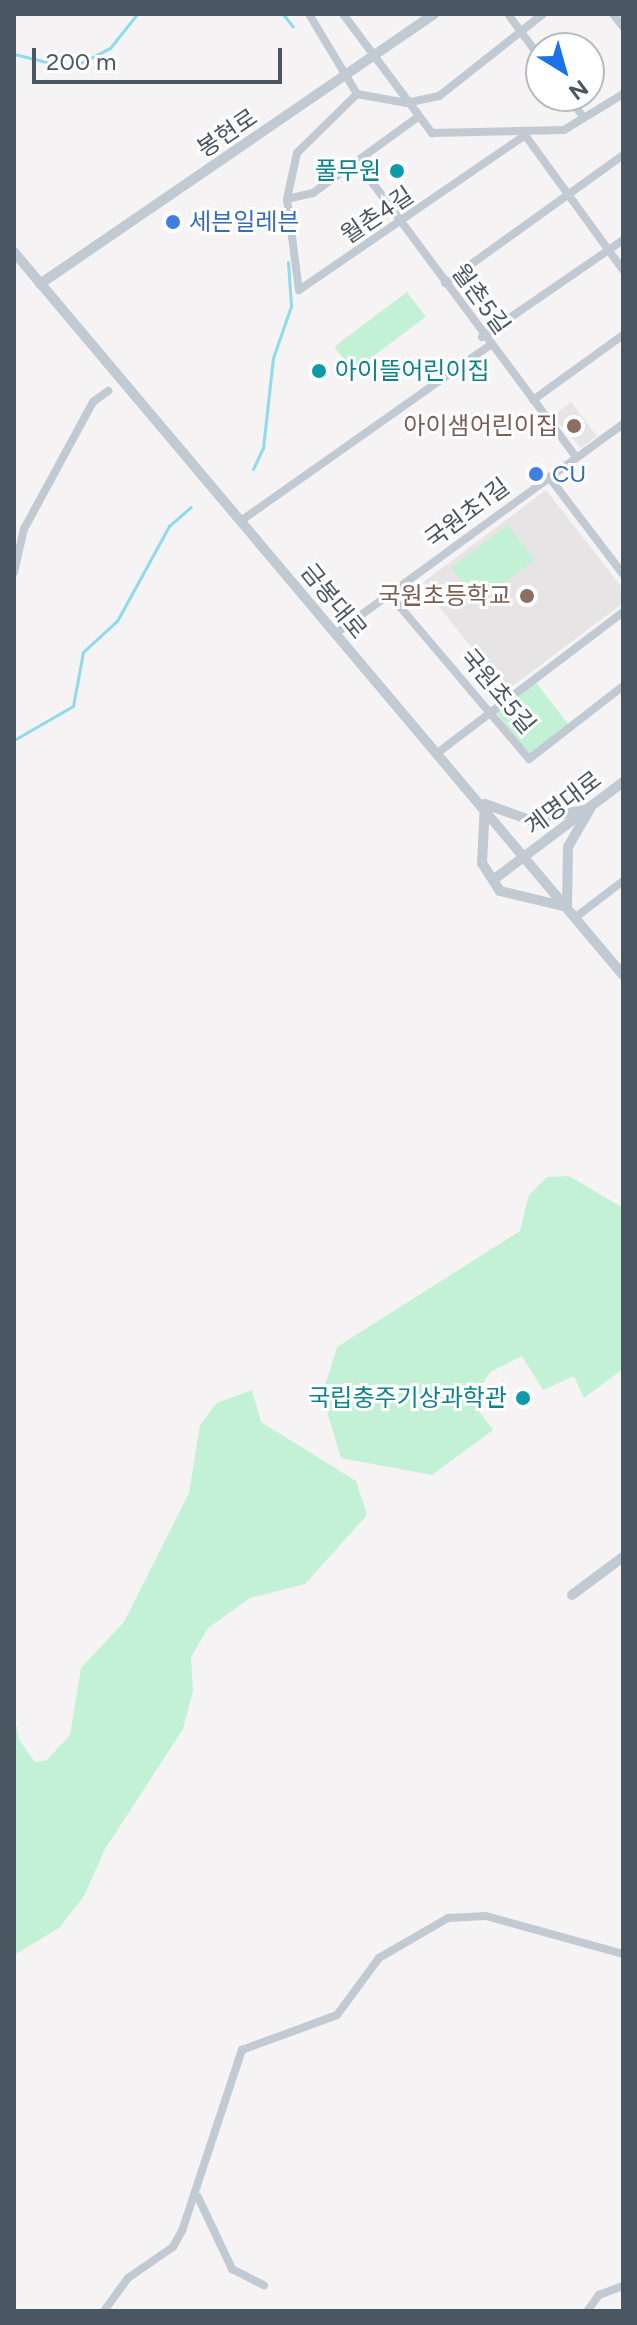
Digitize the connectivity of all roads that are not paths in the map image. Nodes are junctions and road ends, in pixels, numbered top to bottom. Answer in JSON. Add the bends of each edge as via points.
{"nodes":[{"id":1,"x":309,"y":14,"type":"edge"},
{"id":2,"x":343,"y":14,"type":"edge"},
{"id":3,"x":435,"y":14,"type":"edge"},
{"id":4,"x":508,"y":14,"type":"edge"},
{"id":5,"x":543,"y":14,"type":"edge"},
{"id":6,"x":613,"y":14,"type":"edge"},
{"id":7,"x":623,"y":27,"type":"edge"},
{"id":8,"x":522,"y":32,"type":"junction"},
{"id":9,"x":525,"y":36,"type":"edge"},
{"id":10,"x":374,"y":58,"type":"junction"},
{"id":11,"x":347,"y":77,"type":"junction"},
{"id":12,"x":357,"y":94,"type":"junction"},
{"id":13,"x":623,"y":94,"type":"edge"},
{"id":14,"x":407,"y":103,"type":"junction"},
{"id":15,"x":580,"y":112,"type":"edge"},
{"id":16,"x":418,"y":117,"type":"junction"},
{"id":17,"x":584,"y":118,"type":"junction"},
{"id":18,"x":525,"y":135,"type":"junction"},
{"id":19,"x":623,"y":155,"type":"edge"},
{"id":20,"x":357,"y":162,"type":"junction"},
{"id":21,"x":568,"y":193,"type":"junction"},
{"id":22,"x":287,"y":199,"type":"junction"},
{"id":23,"x":401,"y":224,"type":"junction"},
{"id":24,"x":623,"y":240,"type":"edge"},
{"id":25,"x":607,"y":250,"type":"junction"},
{"id":26,"x":16,"y":259,"type":"edge"},
{"id":27,"x":623,"y":270,"type":"edge"},
{"id":28,"x":445,"y":283,"type":"junction"},
{"id":29,"x":40,"y":284,"type":"junction"},
{"id":30,"x":623,"y":335,"type":"edge"},
{"id":31,"x":482,"y":337,"type":"junction"},
{"id":32,"x":489,"y":346,"type":"junction"},
{"id":33,"x":108,"y":391,"type":"dead end"},
{"id":34,"x":533,"y":400,"type":"junction"},
{"id":35,"x":623,"y":424,"type":"edge"},
{"id":36,"x":576,"y":457,"type":"junction"},
{"id":37,"x":549,"y":477,"type":"junction"},
{"id":38,"x":242,"y":520,"type":"junction"},
{"id":39,"x":24,"y":529,"type":"junction"},
{"id":40,"x":14,"y":532,"type":"edge"},
{"id":41,"x":14,"y":572,"type":"edge"},
{"id":42,"x":623,"y":574,"type":"edge"},
{"id":43,"x":390,"y":595,"type":"junction"},
{"id":44,"x":623,"y":612,"type":"edge"},
{"id":45,"x":335,"y":634,"type":"junction"},
{"id":46,"x":623,"y":686,"type":"edge"},
{"id":47,"x":491,"y":711,"type":"junction"},
{"id":48,"x":440,"y":751,"type":"junction"},
{"id":49,"x":623,"y":782,"type":"edge"},
{"id":50,"x":485,"y":804,"type":"junction"},
{"id":51,"x":590,"y":809,"type":"junction"},
{"id":52,"x":527,"y":855,"type":"junction"},
{"id":53,"x":493,"y":880,"type":"junction"},
{"id":54,"x":623,"y":881,"type":"edge"},
{"id":55,"x":567,"y":907,"type":"junction"},
{"id":56,"x":576,"y":917,"type":"junction"},
{"id":57,"x":623,"y":975,"type":"edge"},
{"id":58,"x":623,"y":1557,"type":"edge"},
{"id":59,"x":572,"y":1595,"type":"dead end"},
{"id":60,"x":623,"y":1954,"type":"edge"},
{"id":61,"x":198,"y":2197,"type":"junction"},
{"id":62,"x":264,"y":2285,"type":"dead end"},
{"id":63,"x":623,"y":2286,"type":"edge"},
{"id":64,"x":588,"y":2310,"type":"edge"},
{"id":65,"x":104,"y":2311,"type":"edge"}],
"edges":[{"from":1,"to":11,"type":"street"},
{"from":2,"to":10,"type":"street"},
{"from":3,"to":10,"type":"street","name":"봉현로"},
{"from":4,"to":8,"type":"street"},
{"from":5,"to":8,"type":"street"},
{"from":6,"to":7,"type":"street"},
{"from":8,"to":9,"type":"street"},
{"from":8,"to":14,"type":"street","via":[[439,96]]},
{"from":10,"to":11,"type":"street","name":"봉현로"},
{"from":10,"to":14,"type":"street"},
{"from":11,"to":12,"type":"street"},
{"from":11,"to":29,"type":"street","name":"봉현로"},
{"from":12,"to":14,"type":"street"},
{"from":12,"to":22,"type":"street","via":[[297,153]]},
{"from":13,"to":17,"type":"street"},
{"from":14,"to":16,"type":"street"},
{"from":15,"to":17,"type":"street"},
{"from":16,"to":18,"type":"street","via":[[432,133]]},
{"from":16,"to":20,"type":"street"},
{"from":17,"to":18,"type":"street","via":[[564,130]]},
{"from":18,"to":21,"type":"street"},
{"from":18,"to":23,"type":"street","name":"월촌4길"},
{"from":19,"to":21,"type":"street"},
{"from":20,"to":22,"type":"street","via":[[313,193]]},
{"from":20,"to":23,"type":"street","name":"월촌5길"},
{"from":21,"to":25,"type":"street"},
{"from":21,"to":28,"type":"street"},
{"from":22,"to":23,"type":"street","name":"월촌4길","via":[[295,229],[299,290]]},
{"from":23,"to":28,"type":"street","name":"월촌5길"},
{"from":24,"to":25,"type":"street"},
{"from":25,"to":27,"type":"street"},
{"from":25,"to":31,"type":"street"},
{"from":26,"to":29,"type":"street","name":"금봉대로"},
{"from":28,"to":31,"type":"street","name":"월촌5길"},
{"from":29,"to":38,"type":"street","name":"금봉대로"},
{"from":30,"to":34,"type":"street"},
{"from":31,"to":32,"type":"street","name":"월촌5길"},
{"from":32,"to":34,"type":"street","name":"월촌5길"},
{"from":32,"to":38,"type":"street"},
{"from":33,"to":39,"type":"street","via":[[93,402]]},
{"from":34,"to":36,"type":"street","name":"월촌5길"},
{"from":35,"to":36,"type":"street","name":"국원초1길"},
{"from":36,"to":37,"type":"street","name":"국원초1길"},
{"from":37,"to":42,"type":"street"},
{"from":37,"to":43,"type":"street","name":"국원초1길"},
{"from":38,"to":45,"type":"street","name":"금봉대로"},
{"from":39,"to":40,"type":"street"},
{"from":39,"to":41,"type":"street"},
{"from":43,"to":45,"type":"street","name":"국원초1길"},
{"from":43,"to":47,"type":"street","name":"국원초5길"},
{"from":44,"to":47,"type":"street"},
{"from":45,"to":48,"type":"street","name":"금봉대로"},
{"from":46,"to":47,"type":"street","name":"국원초5길","via":[[529,759]]},
{"from":47,"to":48,"type":"street"},
{"from":48,"to":50,"type":"street","name":"금봉대로"},
{"from":49,"to":51,"type":"street","name":"계명대로"},
{"from":50,"to":51,"type":"street","via":[[530,820]]},
{"from":50,"to":52,"type":"street","name":"금봉대로"},
{"from":50,"to":53,"type":"street","via":[[482,863]]},
{"from":51,"to":52,"type":"street","name":"계명대로"},
{"from":51,"to":55,"type":"street","via":[[568,847]]},
{"from":52,"to":53,"type":"street","name":"계명대로"},
{"from":52,"to":55,"type":"street","name":"금봉대로"},
{"from":53,"to":55,"type":"street","via":[[500,891]]},
{"from":54,"to":56,"type":"street"},
{"from":55,"to":56,"type":"street","name":"금봉대로"},
{"from":56,"to":57,"type":"street","name":"금봉대로"},
{"from":58,"to":59,"type":"street"},
{"from":60,"to":61,"type":"street","via":[[486,1916],[423,1928],[379,1958],[337,2015],[242,2050]]},
{"from":61,"to":62,"type":"street","via":[[232,2269]]},
{"from":61,"to":65,"type":"street","via":[[173,2247],[128,2278]]},
{"from":63,"to":64,"type":"street","via":[[599,2295]]}]}
